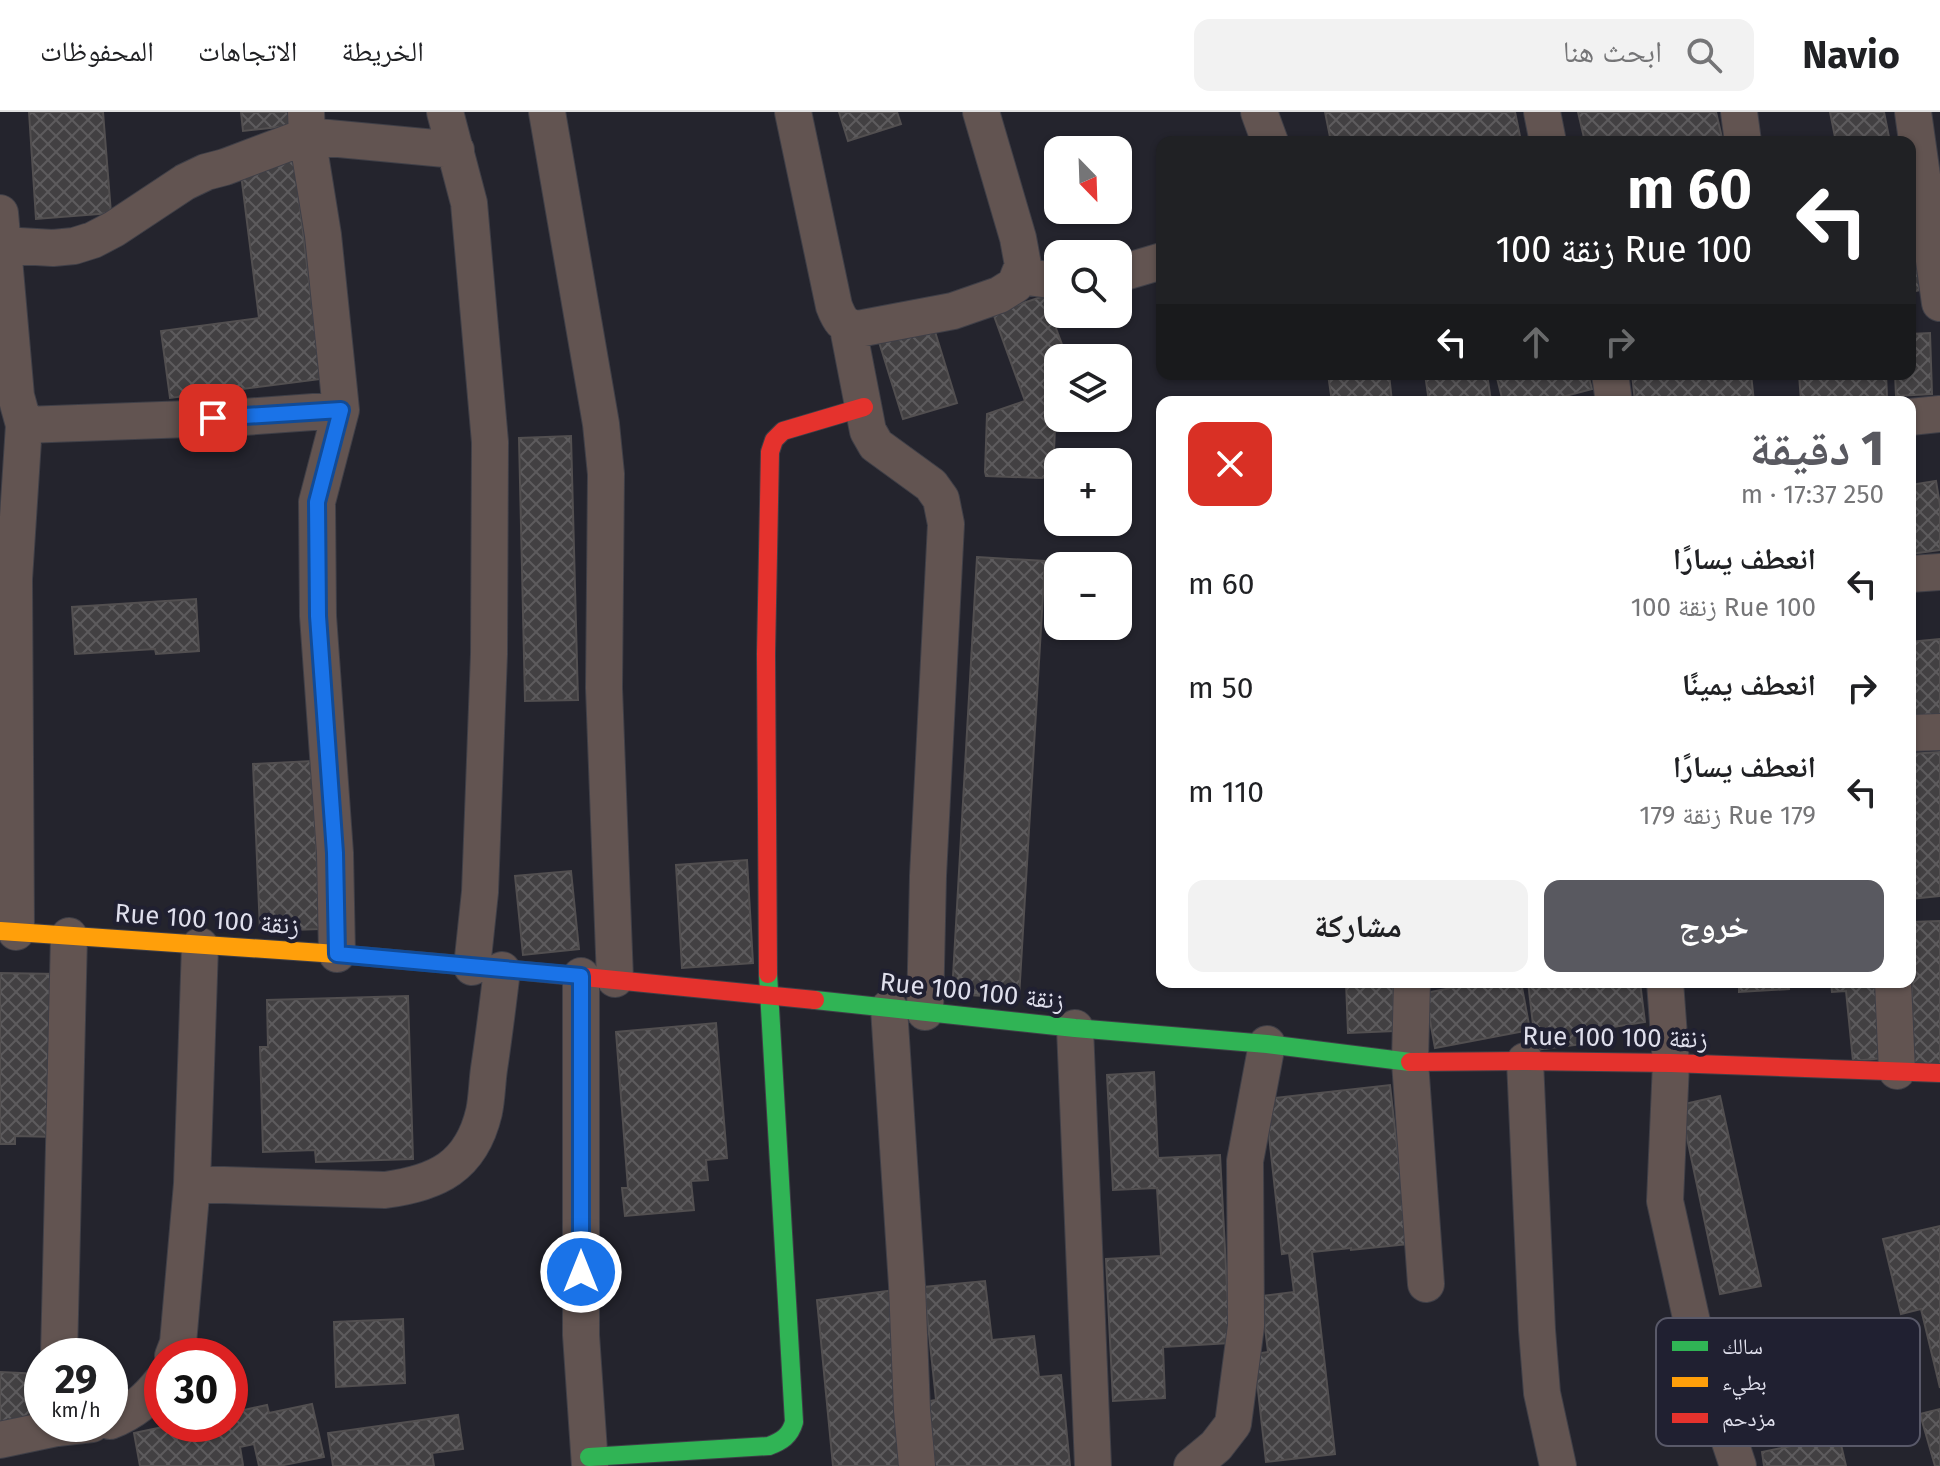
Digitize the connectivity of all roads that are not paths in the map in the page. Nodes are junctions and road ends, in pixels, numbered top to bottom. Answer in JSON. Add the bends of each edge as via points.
{"nodes":[{"id":1,"x":445,"y":112,"type":"edge"},
{"id":2,"x":547,"y":112,"type":"edge"},
{"id":3,"x":793,"y":112,"type":"edge"},
{"id":4,"x":981,"y":112,"type":"edge"},
{"id":5,"x":1259,"y":112,"type":"edge"},
{"id":6,"x":1542,"y":112,"type":"edge"},
{"id":7,"x":1739,"y":112,"type":"edge"},
{"id":8,"x":1913,"y":112,"type":"edge"},
{"id":9,"x":306,"y":124,"type":"edge"},
{"id":10,"x":1268,"y":136,"type":"edge"},
{"id":11,"x":1547,"y":136,"type":"edge"},
{"id":12,"x":1742,"y":136,"type":"edge"},
{"id":13,"x":456,"y":150,"type":"junction"},
{"id":14,"x":1931,"y":174,"type":"edge"},
{"id":15,"x":1,"y":229,"type":"edge"},
{"id":16,"x":1156,"y":263,"type":"edge"},
{"id":17,"x":1132,"y":270,"type":"edge"},
{"id":18,"x":1019,"y":276,"type":"junction"},
{"id":19,"x":1044,"y":279,"type":"edge"},
{"id":20,"x":1940,"y":303,"type":"edge"},
{"id":21,"x":1940,"y":311,"type":"edge"},
{"id":22,"x":1916,"y":312,"type":"edge"},
{"id":23,"x":848,"y":328,"type":"junction"},
{"id":24,"x":5,"y":345,"type":"edge"},
{"id":25,"x":864,"y":407,"type":"junction"},
{"id":26,"x":341,"y":410,"type":"junction"},
{"id":27,"x":1940,"y":414,"type":"edge"},
{"id":28,"x":1916,"y":416,"type":"edge"},
{"id":29,"x":24,"y":425,"type":"junction"},
{"id":30,"x":1940,"y":572,"type":"edge"},
{"id":31,"x":1916,"y":574,"type":"edge"},
{"id":32,"x":7,"y":579,"type":"edge"},
{"id":33,"x":1940,"y":732,"type":"edge"},
{"id":34,"x":1916,"y":733,"type":"edge"},
{"id":35,"x":8,"y":931,"type":"edge"},
{"id":36,"x":69,"y":936,"type":"junction"},
{"id":37,"x":200,"y":946,"type":"junction"},
{"id":38,"x":337,"y":954,"type":"junction"},
{"id":39,"x":487,"y":968,"type":"junction"},
{"id":40,"x":598,"y":978,"type":"junction"},
{"id":41,"x":1412,"y":988,"type":"edge"},
{"id":42,"x":1665,"y":988,"type":"edge"},
{"id":43,"x":1893,"y":988,"type":"edge"},
{"id":44,"x":768,"y":994,"type":"junction"},
{"id":45,"x":889,"y":1008,"type":"junction"},
{"id":46,"x":925,"y":1012,"type":"junction"},
{"id":47,"x":1075,"y":1028,"type":"junction"},
{"id":48,"x":1267,"y":1044,"type":"junction"},
{"id":49,"x":1525,"y":1061,"type":"junction"},
{"id":50,"x":1410,"y":1062,"type":"junction"},
{"id":51,"x":1671,"y":1063,"type":"junction"},
{"id":52,"x":1897,"y":1071,"type":"junction"},
{"id":53,"x":1940,"y":1073,"type":"edge"},
{"id":54,"x":192,"y":1184,"type":"junction"},
{"id":55,"x":1426,"y":1284,"type":"dead end"},
{"id":56,"x":1691,"y":1318,"type":"edge"},
{"id":57,"x":59,"y":1338,"type":"edge"},
{"id":58,"x":178,"y":1338,"type":"edge"},
{"id":59,"x":24,"y":1434,"type":"edge"},
{"id":60,"x":0,"y":1440,"type":"edge"},
{"id":61,"x":1731,"y":1446,"type":"edge"},
{"id":62,"x":590,"y":1462,"type":"edge"},
{"id":63,"x":917,"y":1466,"type":"edge"},
{"id":64,"x":1093,"y":1466,"type":"edge"},
{"id":65,"x":1192,"y":1466,"type":"edge"},
{"id":66,"x":1558,"y":1466,"type":"edge"},
{"id":67,"x":1738,"y":1466,"type":"edge"}],
"edges":[{"from":1,"to":13,"type":"street"},
{"from":2,"to":40,"type":"street","via":[[606,474]]},
{"from":3,"to":23,"type":"street","via":[[834,306]]},
{"from":4,"to":18,"type":"street","via":[[1018,238],[1023,265]]},
{"from":5,"to":10,"type":"street"},
{"from":6,"to":11,"type":"street"},
{"from":7,"to":12,"type":"street"},
{"from":8,"to":14,"type":"street"},
{"from":9,"to":13,"type":"street"},
{"from":9,"to":15,"type":"street","via":[[185,182],[93,240],[53,248]]},
{"from":9,"to":26,"type":"street"},
{"from":13,"to":39,"type":"street","via":[[469,203],[490,442],[480,892]]},
{"from":14,"to":20,"type":"street"},
{"from":15,"to":24,"type":"street"},
{"from":16,"to":17,"type":"street"},
{"from":18,"to":19,"type":"street"},
{"from":18,"to":23,"type":"street","via":[[999,295],[953,311]]},
{"from":21,"to":22,"type":"street"},
{"from":23,"to":25,"type":"street"},
{"from":24,"to":29,"type":"street"},
{"from":25,"to":44,"type":"street","via":[[783,431],[770,449]]},
{"from":25,"to":46,"type":"street","via":[[876,445],[931,485],[941,499],[946,524]]},
{"from":26,"to":29,"type":"street"},
{"from":26,"to":38,"type":"street","via":[[317,502],[318,616]]},
{"from":27,"to":28,"type":"street"},
{"from":29,"to":32,"type":"street"},
{"from":30,"to":31,"type":"street"},
{"from":32,"to":35,"type":"street"},
{"from":33,"to":34,"type":"street"},
{"from":35,"to":36,"type":"street","name":"Rue 100 زنقة 100"},
{"from":36,"to":37,"type":"street","name":"Rue 100 زنقة 100"},
{"from":36,"to":57,"type":"street"},
{"from":37,"to":38,"type":"street","name":"Rue 100 زنقة 100"},
{"from":37,"to":54,"type":"street"},
{"from":38,"to":39,"type":"street","name":"Rue 100 زنقة 100"},
{"from":39,"to":40,"type":"street","name":"Rue 100 زنقة 100"},
{"from":39,"to":54,"type":"street","via":[[484,1112],[474,1142],[449,1169],[429,1181],[385,1190]]},
{"from":40,"to":44,"type":"street","name":"Rue 100 زنقة 100"},
{"from":40,"to":62,"type":"street","via":[[581,1335]]},
{"from":41,"to":50,"type":"street"},
{"from":42,"to":51,"type":"street"},
{"from":43,"to":52,"type":"street"},
{"from":44,"to":45,"type":"street","name":"Rue 100 زنقة 100"},
{"from":44,"to":62,"type":"street","via":[[791,1432],[783,1441],[751,1449]]},
{"from":45,"to":46,"type":"street","name":"Rue 100 زنقة 100"},
{"from":45,"to":63,"type":"street"},
{"from":46,"to":47,"type":"street","name":"Rue 100 زنقة 100"},
{"from":47,"to":48,"type":"street","name":"Rue 100 زنقة 100"},
{"from":47,"to":64,"type":"street"},
{"from":48,"to":50,"type":"street","name":"Rue 100 زنقة 100"},
{"from":48,"to":65,"type":"street","via":[[1245,1161],[1246,1326],[1233,1424]]},
{"from":49,"to":50,"type":"street","name":"Rue 100 زنقة 100"},
{"from":49,"to":51,"type":"street","name":"Rue 100 زنقة 100"},
{"from":49,"to":66,"type":"street","via":[[1542,1393]]},
{"from":50,"to":55,"type":"street"},
{"from":51,"to":52,"type":"street","name":"Rue 100 زنقة 100"},
{"from":51,"to":56,"type":"street","via":[[1665,1201]]},
{"from":52,"to":53,"type":"street","name":"Rue 100 زنقة 100"},
{"from":54,"to":58,"type":"street"},
{"from":59,"to":60,"type":"street"},
{"from":61,"to":67,"type":"street"}]}
